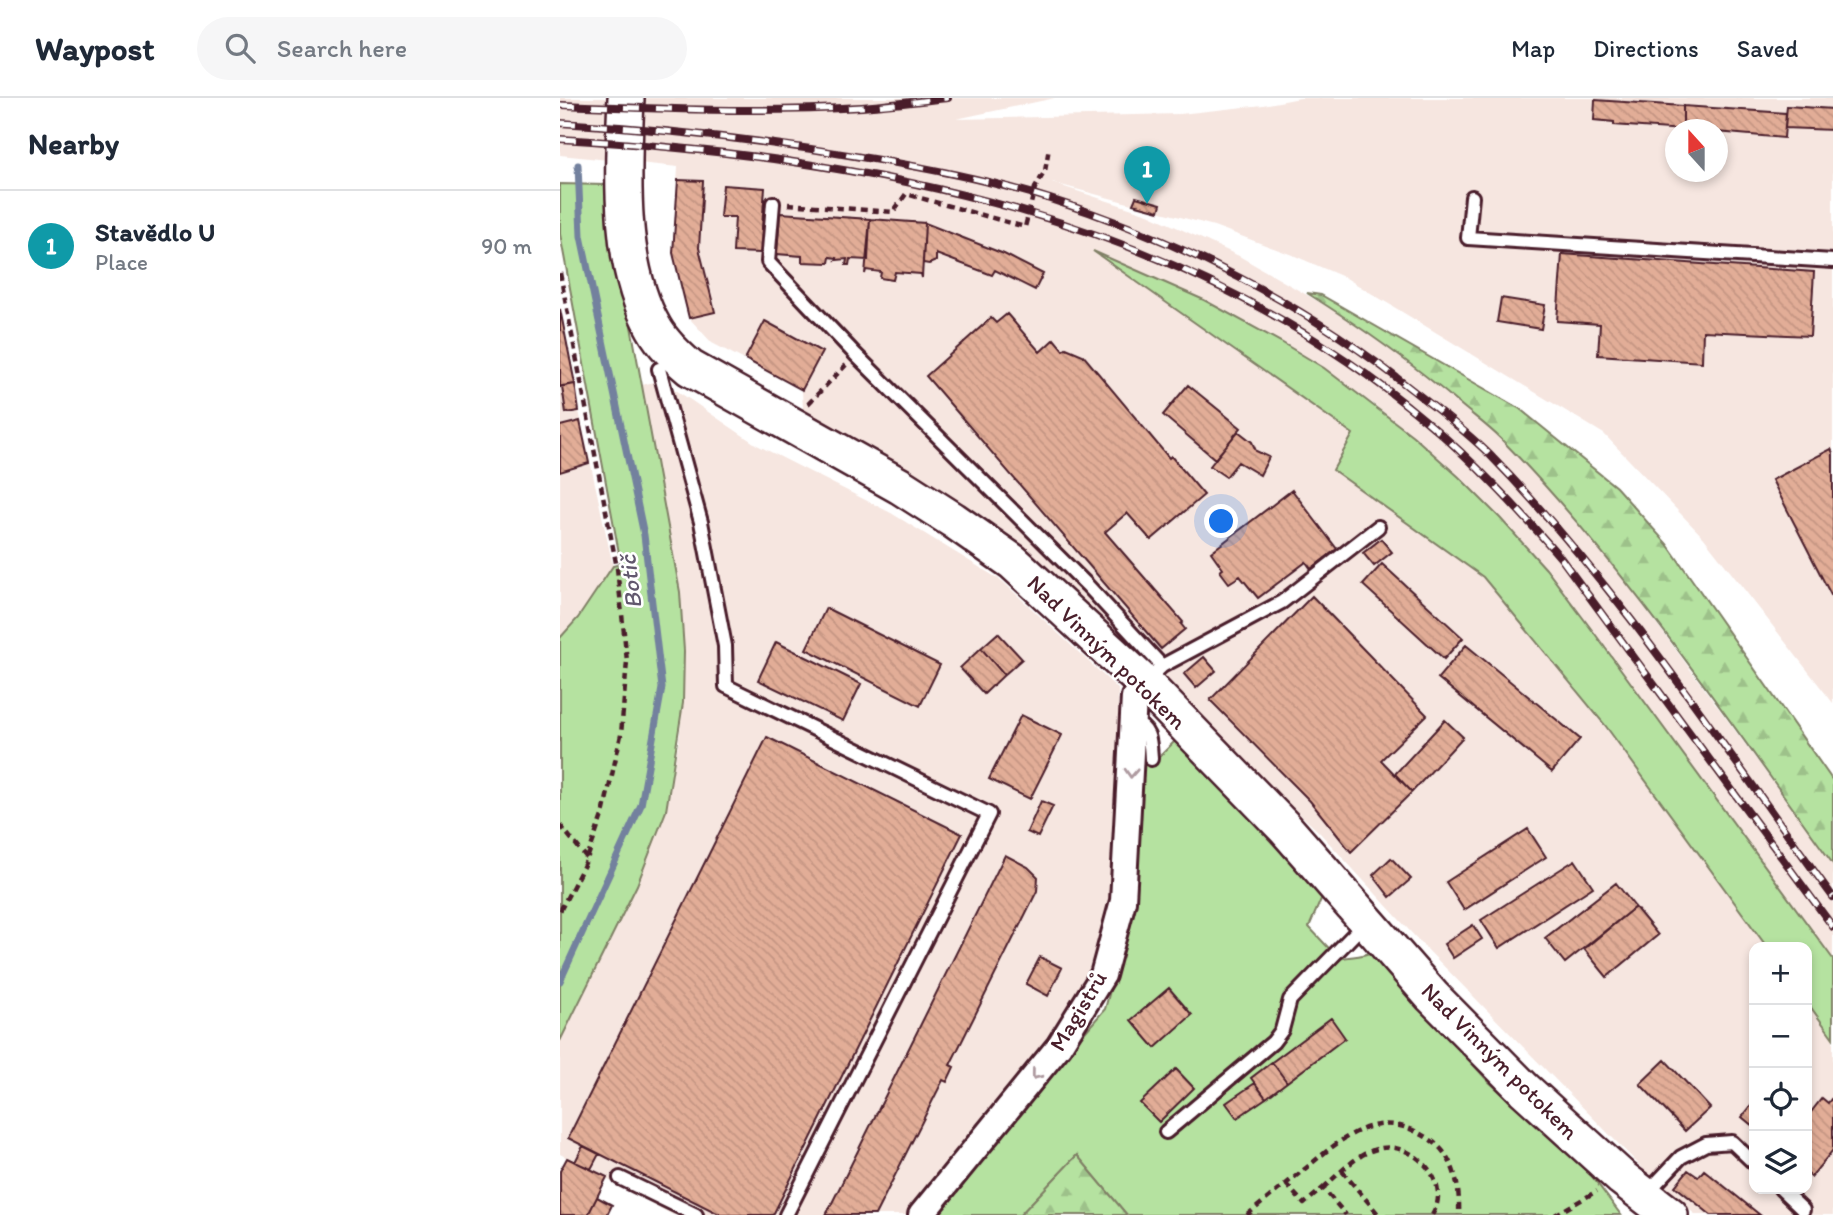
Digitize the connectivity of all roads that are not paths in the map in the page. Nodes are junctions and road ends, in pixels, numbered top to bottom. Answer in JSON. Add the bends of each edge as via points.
{"nodes":[{"id":1,"x":626,"y":98,"type":"edge"},
{"id":2,"x":1472,"y":197,"type":"dead end"},
{"id":3,"x":773,"y":203,"type":"road end"},
{"id":4,"x":1833,"y":261,"type":"edge"},
{"id":5,"x":659,"y":369,"type":"dead end"},
{"id":6,"x":1378,"y":527,"type":"dead end"},
{"id":7,"x":1153,"y":675,"type":"junction"},
{"id":8,"x":1133,"y":723,"type":"junction"},
{"id":9,"x":1151,"y":759,"type":"dead end"},
{"id":10,"x":1367,"y":922,"type":"junction"},
{"id":11,"x":1166,"y":1132,"type":"dead end"},
{"id":12,"x":1749,"y":1158,"type":"edge"},
{"id":13,"x":620,"y":1178,"type":"dead end"},
{"id":14,"x":1786,"y":1194,"type":"edge"},
{"id":15,"x":1645,"y":1196,"type":"edge"},
{"id":16,"x":1804,"y":1210,"type":"dead end"},
{"id":17,"x":696,"y":1215,"type":"edge"},
{"id":18,"x":786,"y":1215,"type":"edge"},
{"id":19,"x":921,"y":1215,"type":"edge"}],
"edges":[{"from":1,"to":7,"type":"street","name":"Nad Vinným potokem","via":[[629,247],[643,304],[668,348],[690,368],[953,520],[1013,562]]},
{"from":2,"to":4,"type":"lane","via":[[1468,238]]},
{"from":3,"to":7,"type":"lane","via":[[768,262],[1087,585]]},
{"from":5,"to":18,"type":"lane","via":[[701,522],[725,646],[726,686],[989,814]]},
{"from":6,"to":7,"type":"lane","via":[[1282,602]]},
{"from":7,"to":8,"type":"street","name":"Magistrů","via":[[1135,697]]},
{"from":7,"to":10,"type":"street","name":"Nad Vinným potokem"},
{"from":8,"to":9,"type":"lane","via":[[1146,729]]},
{"from":8,"to":19,"type":"street","name":"Magistrů","one_way":true,"via":[[1123,901],[1103,975],[1059,1046]]},
{"from":10,"to":11,"type":"lane","via":[[1290,1000],[1282,1030],[1273,1042]]},
{"from":10,"to":15,"type":"street","name":"Nad Vinným potokem","via":[[1515,1080]]},
{"from":12,"to":15,"type":"lane","via":[[1732,1142],[1706,1144],[1681,1157]]},
{"from":13,"to":17,"type":"lane"},
{"from":14,"to":16,"type":"lane"}]}
